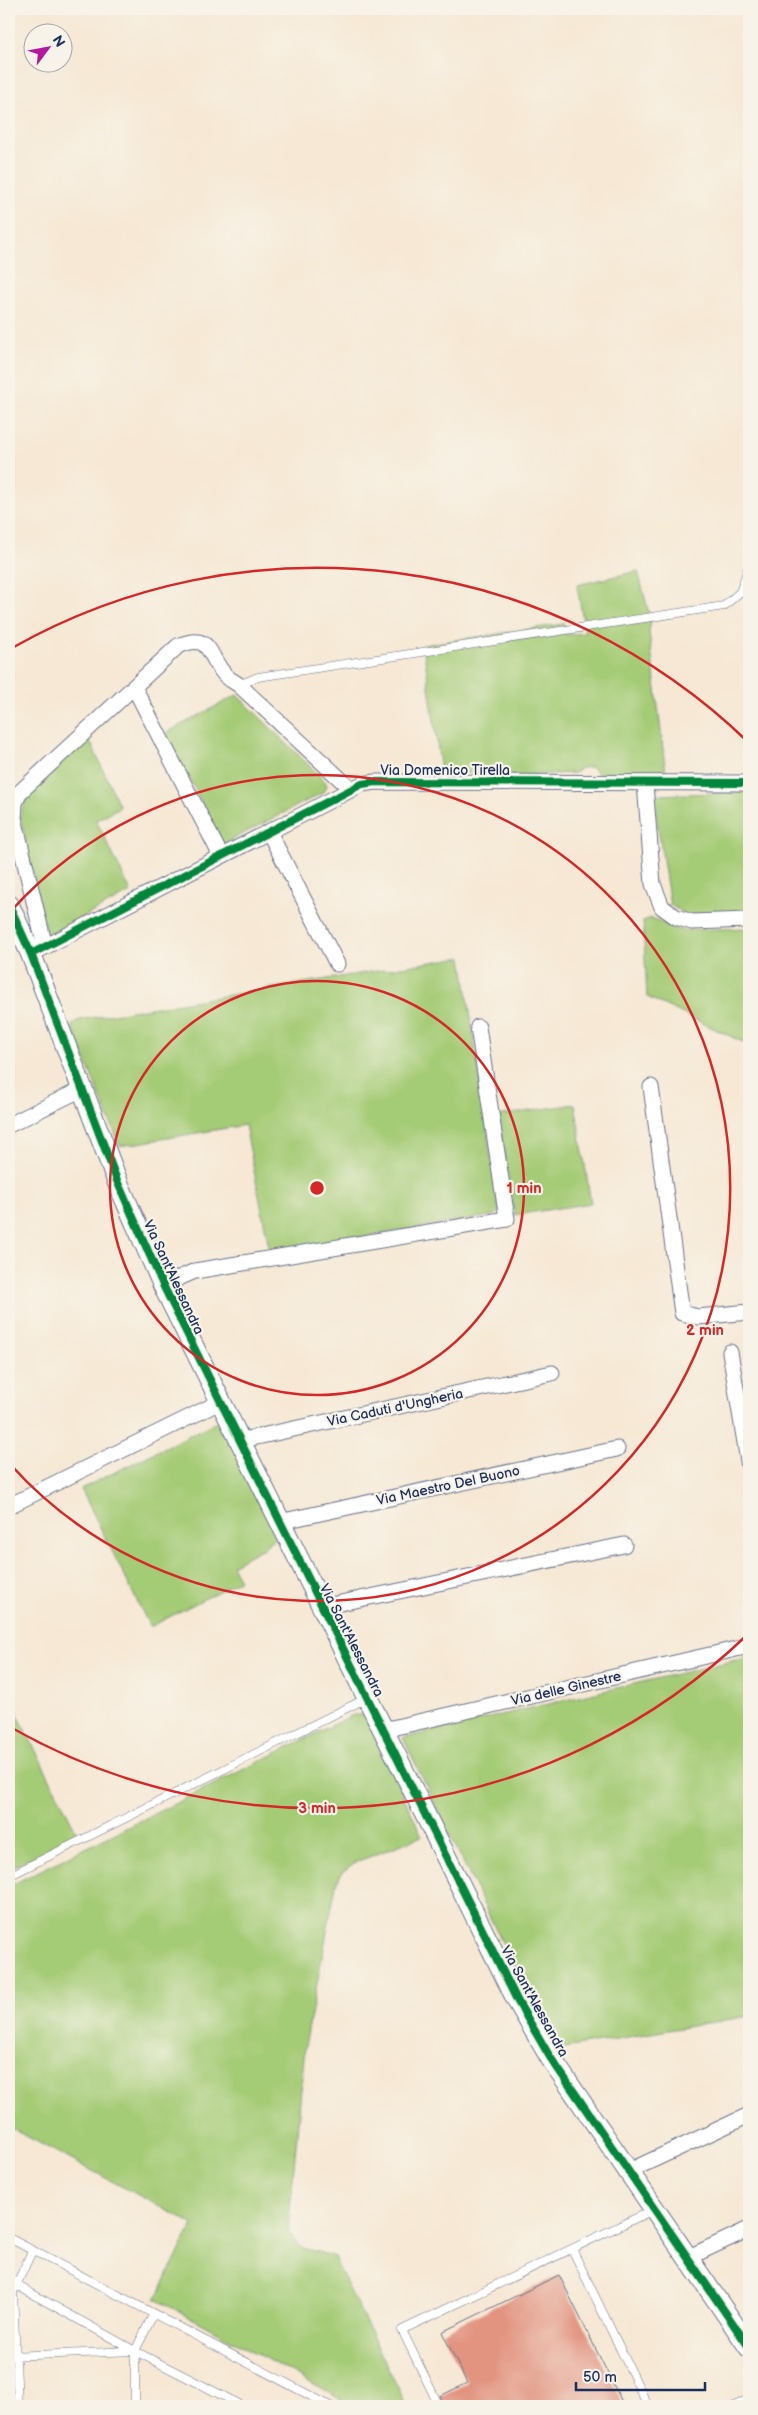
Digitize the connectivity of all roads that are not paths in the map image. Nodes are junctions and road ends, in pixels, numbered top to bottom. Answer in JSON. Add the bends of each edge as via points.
{"nodes":[{"id":1,"x":749,"y":566,"type":"edge"},
{"id":2,"x":239,"y":685,"type":"junction"},
{"id":3,"x":134,"y":687,"type":"junction"},
{"id":4,"x":645,"y":784,"type":"junction"},
{"id":5,"x":749,"y":784,"type":"edge"},
{"id":6,"x":351,"y":789,"type":"junction"},
{"id":7,"x":269,"y":832,"type":"junction"},
{"id":8,"x":221,"y":856,"type":"junction"},
{"id":9,"x":9,"y":905,"type":"edge"},
{"id":10,"x":749,"y":920,"type":"edge"},
{"id":11,"x":38,"y":950,"type":"junction"},
{"id":12,"x":337,"y":964,"type":"dead end"},
{"id":13,"x":478,"y":1027,"type":"dead end"},
{"id":14,"x":651,"y":1087,"type":"dead end"},
{"id":15,"x":82,"y":1089,"type":"junction"},
{"id":16,"x":9,"y":1125,"type":"edge"},
{"id":17,"x":163,"y":1285,"type":"junction"},
{"id":18,"x":749,"y":1312,"type":"edge"},
{"id":19,"x":730,"y":1352,"type":"dead end"},
{"id":20,"x":552,"y":1373,"type":"dead end"},
{"id":21,"x":220,"y":1402,"type":"junction"},
{"id":22,"x":238,"y":1440,"type":"junction"},
{"id":23,"x":617,"y":1449,"type":"dead end"},
{"id":24,"x":749,"y":1467,"type":"edge"},
{"id":25,"x":9,"y":1506,"type":"edge"},
{"id":26,"x":279,"y":1522,"type":"junction"},
{"id":27,"x":624,"y":1545,"type":"dead end"},
{"id":28,"x":321,"y":1607,"type":"junction"},
{"id":29,"x":749,"y":1646,"type":"edge"},
{"id":30,"x":367,"y":1698,"type":"junction"},
{"id":31,"x":383,"y":1730,"type":"junction"},
{"id":32,"x":9,"y":1876,"type":"edge"},
{"id":33,"x":749,"y":2115,"type":"edge"},
{"id":34,"x":628,"y":2172,"type":"junction"},
{"id":35,"x":653,"y":2210,"type":"junction"},
{"id":36,"x":749,"y":2229,"type":"edge"},
{"id":37,"x":9,"y":2238,"type":"edge"},
{"id":38,"x":572,"y":2248,"type":"junction"},
{"id":39,"x":32,"y":2251,"type":"junction"},
{"id":40,"x":687,"y":2258,"type":"junction"},
{"id":41,"x":11,"y":2287,"type":"edge"},
{"id":42,"x":153,"y":2315,"type":"junction"},
{"id":43,"x":749,"y":2347,"type":"edge"},
{"id":44,"x":135,"y":2351,"type":"junction"},
{"id":45,"x":12,"y":2356,"type":"edge"},
{"id":46,"x":749,"y":2399,"type":"edge"},
{"id":47,"x":18,"y":2406,"type":"edge"},
{"id":48,"x":135,"y":2406,"type":"edge"},
{"id":49,"x":243,"y":2406,"type":"edge"},
{"id":50,"x":330,"y":2406,"type":"edge"},
{"id":51,"x":439,"y":2406,"type":"edge"},
{"id":52,"x":648,"y":2406,"type":"edge"},
{"id":53,"x":734,"y":2406,"type":"edge"}],
"edges":[{"from":1,"to":2,"type":"lane","via":[[740,592],[724,606],[258,677]]},
{"from":2,"to":3,"type":"street","via":[[226,676],[209,648],[199,640],[192,640],[178,646]]},
{"from":2,"to":6,"type":"street"},
{"from":3,"to":8,"type":"street"},
{"from":3,"to":11,"type":"street","via":[[20,792],[15,803],[14,818]]},
{"from":4,"to":5,"type":"street","name":"Via Domenico Tirella"},
{"from":4,"to":6,"type":"street","name":"Via Domenico Tirella","via":[[375,782]]},
{"from":4,"to":10,"type":"street","via":[[653,884],[662,907],[676,917],[692,922]]},
{"from":6,"to":7,"type":"street","name":"Via Domenico Tirella"},
{"from":7,"to":8,"type":"street","name":"Via Domenico Tirella"},
{"from":7,"to":12,"type":"street"},
{"from":8,"to":11,"type":"street","name":"Via Domenico Tirella"},
{"from":9,"to":11,"type":"street","name":"Via Sant'Alessandra"},
{"from":11,"to":15,"type":"street","name":"Via Sant'Alessandra"},
{"from":13,"to":17,"type":"street","via":[[507,1219],[195,1271]]},
{"from":14,"to":18,"type":"street","via":[[682,1313],[698,1317]]},
{"from":15,"to":16,"type":"street"},
{"from":15,"to":17,"type":"street","name":"Via Sant'Alessandra","via":[[118,1183]]},
{"from":17,"to":21,"type":"street","name":"Via Sant'Alessandra"},
{"from":19,"to":24,"type":"street"},
{"from":20,"to":22,"type":"street","name":"Via Caduti d'Ungheria"},
{"from":21,"to":22,"type":"street","name":"Via Sant'Alessandra"},
{"from":21,"to":25,"type":"street"},
{"from":22,"to":26,"type":"street","name":"Via Sant'Alessandra"},
{"from":23,"to":26,"type":"street","name":"Via Maestro Del Buono"},
{"from":26,"to":28,"type":"street","name":"Via Sant'Alessandra"},
{"from":27,"to":28,"type":"street"},
{"from":28,"to":30,"type":"street","name":"Via Sant'Alessandra"},
{"from":29,"to":31,"type":"street","name":"Via delle Ginestre"},
{"from":30,"to":31,"type":"street","name":"Via Sant'Alessandra"},
{"from":30,"to":32,"type":"lane"},
{"from":31,"to":34,"type":"street","name":"Via Sant'Alessandra","via":[[518,2002]]},
{"from":33,"to":34,"type":"street"},
{"from":34,"to":35,"type":"street","name":"Via Sant'Alessandra"},
{"from":35,"to":38,"type":"lane"},
{"from":35,"to":40,"type":"street","name":"Via Sant'Alessandra"},
{"from":36,"to":40,"type":"street"},
{"from":37,"to":39,"type":"lane"},
{"from":38,"to":51,"type":"lane","via":[[402,2330]]},
{"from":38,"to":52,"type":"lane"},
{"from":39,"to":41,"type":"lane"},
{"from":39,"to":42,"type":"lane"},
{"from":40,"to":43,"type":"street","name":"Via Sant'Alessandra"},
{"from":41,"to":44,"type":"lane"},
{"from":41,"to":45,"type":"lane"},
{"from":42,"to":44,"type":"lane"},
{"from":42,"to":50,"type":"lane"},
{"from":44,"to":45,"type":"lane"},
{"from":44,"to":48,"type":"lane"},
{"from":44,"to":49,"type":"lane"},
{"from":45,"to":47,"type":"lane"},
{"from":46,"to":53,"type":"lane"}]}
